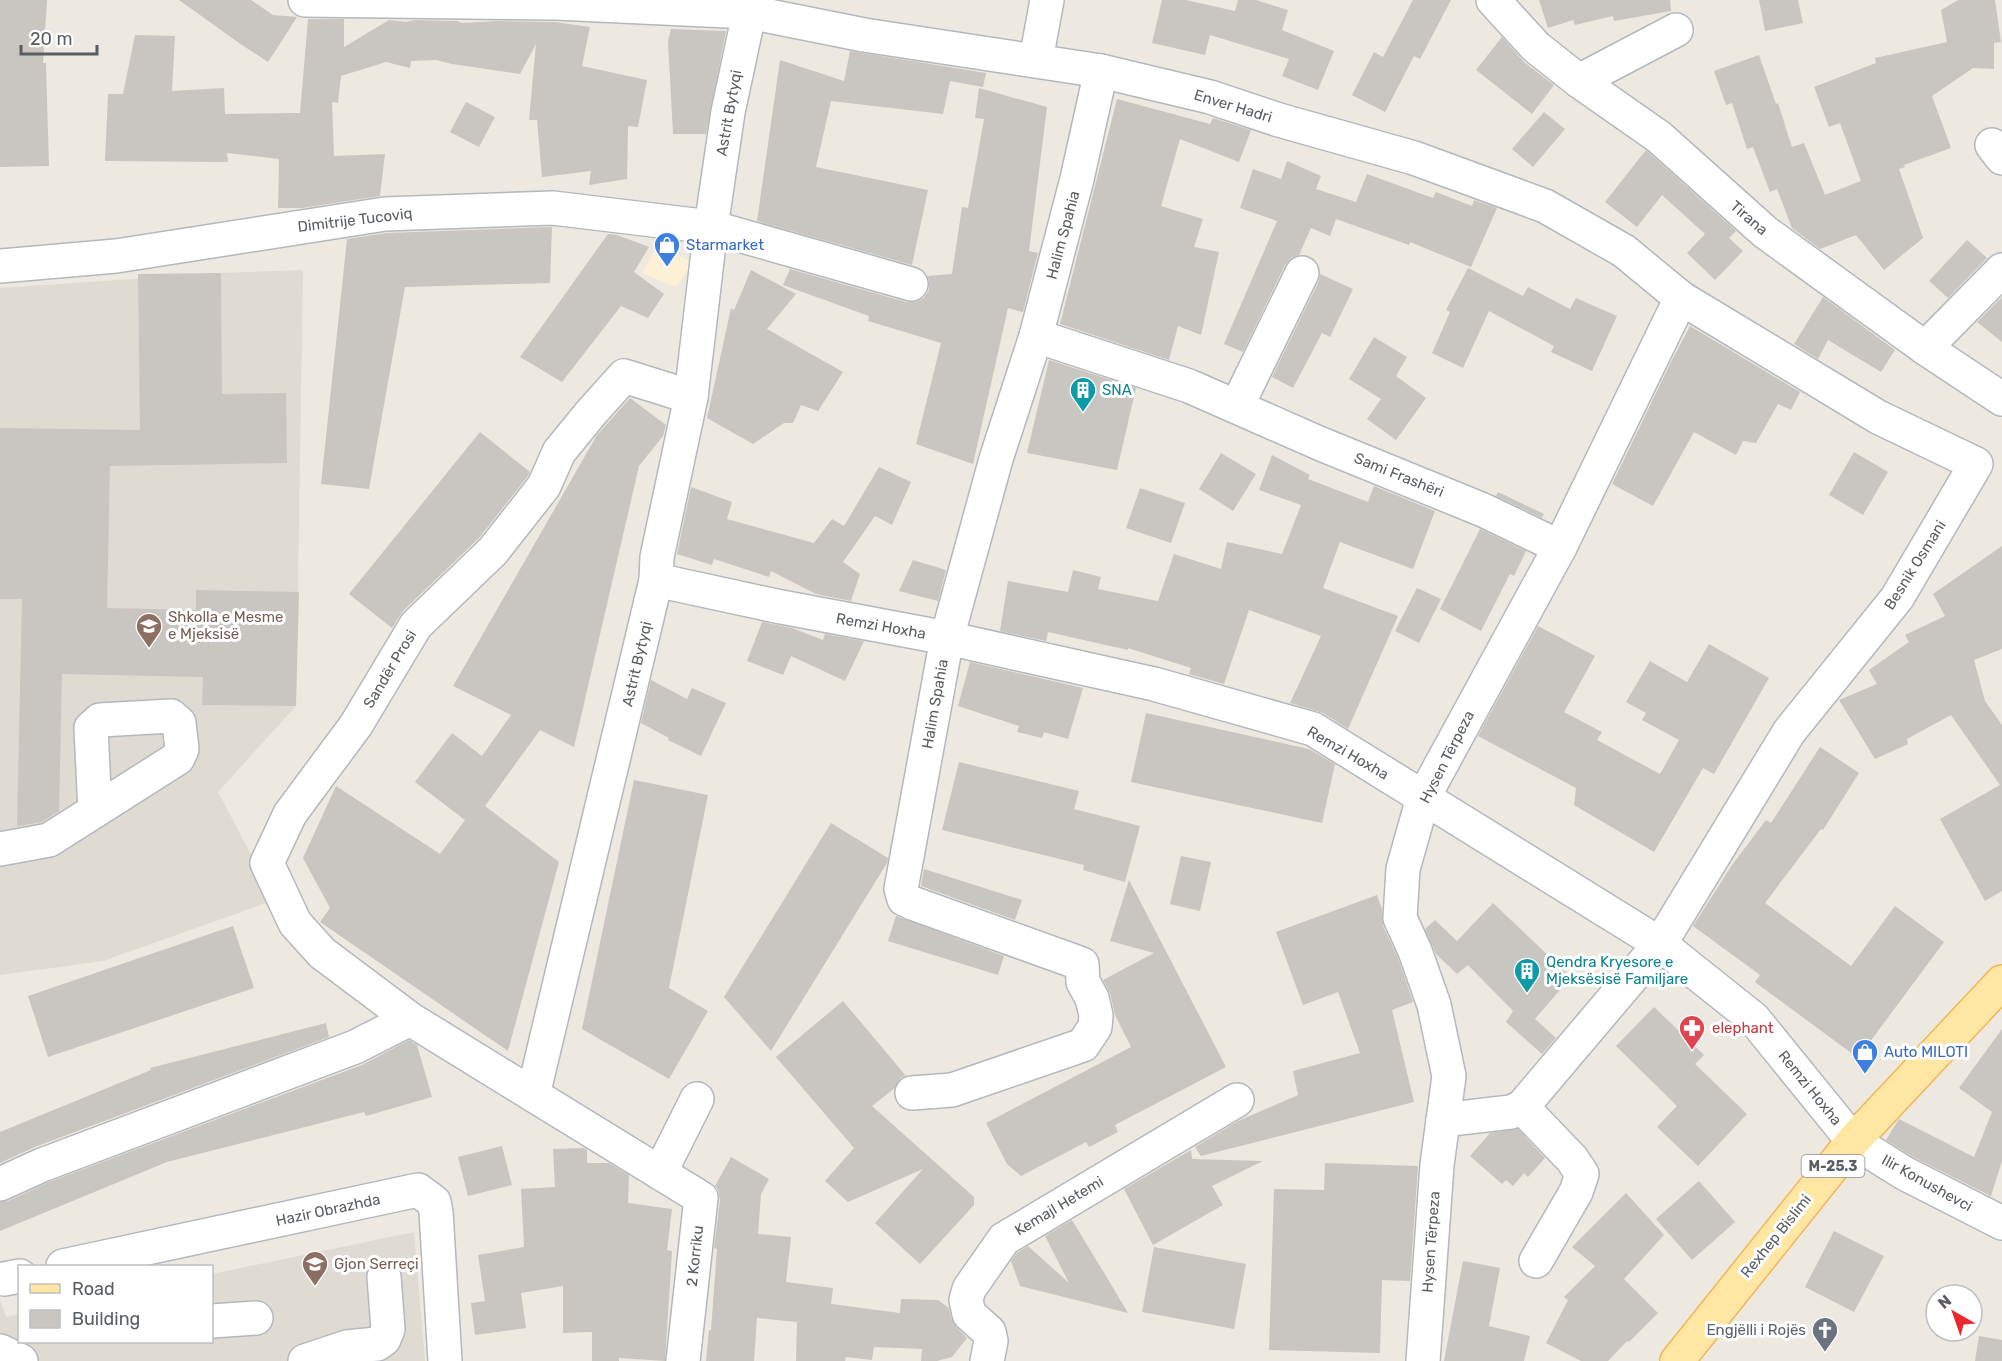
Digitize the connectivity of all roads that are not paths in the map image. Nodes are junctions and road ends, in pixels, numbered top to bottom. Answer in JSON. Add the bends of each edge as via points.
{"nodes":[{"id":1,"x":305,"y":0,"type":"edge"},
{"id":2,"x":1047,"y":0,"type":"edge"},
{"id":3,"x":1493,"y":0,"type":"edge"},
{"id":4,"x":750,"y":6,"type":"edge"},
{"id":5,"x":1676,"y":30,"type":"dead end"},
{"id":6,"x":1036,"y":60,"type":"junction"},
{"id":7,"x":1101,"y":71,"type":"junction"},
{"id":8,"x":1580,"y":81,"type":"junction"},
{"id":9,"x":711,"y":227,"type":"junction"},
{"id":10,"x":0,"y":266,"type":"edge"},
{"id":11,"x":2002,"y":270,"type":"edge"},
{"id":12,"x":1302,"y":273,"type":"dead end"},
{"id":13,"x":911,"y":284,"type":"dead end"},
{"id":14,"x":1681,"y":298,"type":"junction"},
{"id":15,"x":1036,"y":336,"type":"junction"},
{"id":16,"x":1925,"y":348,"type":"junction"},
{"id":17,"x":691,"y":397,"type":"junction"},
{"id":18,"x":2002,"y":399,"type":"edge"},
{"id":19,"x":1237,"y":406,"type":"junction"},
{"id":20,"x":1989,"y":466,"type":"edge"},
{"id":21,"x":1560,"y":548,"type":"junction"},
{"id":22,"x":656,"y":580,"type":"junction"},
{"id":23,"x":947,"y":638,"type":"junction"},
{"id":24,"x":1423,"y":798,"type":"junction"},
{"id":25,"x":95,"y":811,"type":"dead end"},
{"id":26,"x":0,"y":849,"type":"edge"},
{"id":27,"x":1660,"y":944,"type":"junction"},
{"id":28,"x":2002,"y":982,"type":"edge"},
{"id":29,"x":410,"y":1019,"type":"junction"},
{"id":30,"x":912,"y":1093,"type":"dead end"},
{"id":31,"x":533,"y":1095,"type":"junction"},
{"id":32,"x":697,"y":1099,"type":"dead end"},
{"id":33,"x":1236,"y":1100,"type":"dead end"},
{"id":34,"x":1522,"y":1107,"type":"junction"},
{"id":35,"x":1443,"y":1120,"type":"junction"},
{"id":36,"x":1852,"y":1141,"type":"junction"},
{"id":37,"x":660,"y":1173,"type":"junction"},
{"id":38,"x":0,"y":1184,"type":"edge"},
{"id":39,"x":2002,"y":1223,"type":"edge"},
{"id":40,"x":1536,"y":1260,"type":"dead end"},
{"id":41,"x":68,"y":1265,"type":"edge"},
{"id":42,"x":384,"y":1277,"type":"dead end"},
{"id":43,"x":256,"y":1318,"type":"dead end"},
{"id":44,"x":213,"y":1321,"type":"edge"},
{"id":45,"x":18,"y":1342,"type":"edge"},
{"id":46,"x":0,"y":1346,"type":"edge"},
{"id":47,"x":0,"y":1351,"type":"edge"},
{"id":48,"x":21,"y":1361,"type":"edge"},
{"id":49,"x":305,"y":1361,"type":"edge"},
{"id":50,"x":445,"y":1361,"type":"edge"},
{"id":51,"x":683,"y":1361,"type":"edge"},
{"id":52,"x":987,"y":1361,"type":"edge"},
{"id":53,"x":1423,"y":1361,"type":"edge"},
{"id":54,"x":1677,"y":1361,"type":"edge"}],
"edges":[{"from":1,"to":4,"type":"street","name":"Enver Hadri"},
{"from":2,"to":6,"type":"street"},
{"from":3,"to":8,"type":"street","name":"Tirana","via":[[1536,47]]},
{"from":4,"to":6,"type":"street","name":"Enver Hadri","via":[[864,34]]},
{"from":4,"to":9,"type":"street","name":"Astrit Bytyqi","via":[[728,112]]},
{"from":5,"to":8,"type":"street"},
{"from":6,"to":7,"type":"street","name":"Enver Hadri"},
{"from":7,"to":14,"type":"street","name":"Enver Hadri","via":[[1210,97],[1414,158],[1545,206],[1624,251]]},
{"from":7,"to":15,"type":"street","name":"Halim Spahia"},
{"from":8,"to":16,"type":"street","name":"Tirana","via":[[1659,137],[1765,232]]},
{"from":9,"to":10,"type":"street","name":"Dimitrije Tucoviq","via":[[553,208],[385,214],[116,256]]},
{"from":9,"to":13,"type":"street"},
{"from":9,"to":17,"type":"street","name":"Astrit Bytyqi"},
{"from":11,"to":16,"type":"street"},
{"from":12,"to":19,"type":"street"},
{"from":14,"to":20,"type":"street","name":"Besnik Osmani","via":[[1878,417]]},
{"from":14,"to":21,"type":"street","name":"Hysen Tërpeza"},
{"from":15,"to":19,"type":"street","name":"Sami Frashëri"},
{"from":15,"to":23,"type":"street","name":"Halim Spahia","via":[[996,459]]},
{"from":16,"to":18,"type":"street","name":"Tirana"},
{"from":17,"to":22,"type":"street","name":"Astrit Bytyqi","via":[[657,557]]},
{"from":17,"to":29,"type":"street","name":"Sandër Prosi","via":[[624,376],[559,452],[544,486],[493,552],[416,624],[356,725],[290,814],[267,864],[295,923],[322,953]]},
{"from":19,"to":21,"type":"street","name":"Sami Frashëri","via":[[1483,510]]},
{"from":20,"to":27,"type":"street","name":"Besnik Osmani","via":[[1897,598],[1789,732]]},
{"from":21,"to":24,"type":"street","name":"Hysen Tërpeza"},
{"from":22,"to":23,"type":"street","name":"Remzi Hoxha","via":[[786,609]]},
{"from":22,"to":31,"type":"street","name":"Astrit Bytyqi"},
{"from":23,"to":24,"type":"street","name":"Remzi Hoxha","via":[[1154,684],[1313,729]]},
{"from":23,"to":30,"type":"street","name":"Halim Spahia","via":[[901,889],[904,899],[1082,964],[1083,982],[1096,1015],[1095,1027],[1083,1045],[952,1090]]},
{"from":24,"to":27,"type":"street","name":"Remzi Hoxha"},
{"from":24,"to":35,"type":"street","name":"Hysen Tërpeza","via":[[1403,869],[1400,918],[1434,1005],[1449,1076]]},
{"from":25,"to":26,"type":"street","via":[[49,840]]},
{"from":27,"to":34,"type":"street","name":"Besnik Osmani"},
{"from":27,"to":36,"type":"street","name":"Remzi Hoxha","via":[[1754,1019]]},
{"from":28,"to":36,"type":"main road","name":"Rexhep Bislimi","number":"M-25.3"},
{"from":29,"to":31,"type":"street"},
{"from":29,"to":38,"type":"street","via":[[355,1047]]},
{"from":31,"to":37,"type":"street","name":"2 Korriku"},
{"from":32,"to":37,"type":"street"},
{"from":33,"to":52,"type":"street","name":"Kemajl Hetemi","via":[[1004,1239],[969,1289],[966,1300],[969,1314],[989,1332]]},
{"from":34,"to":35,"type":"street","via":[[1511,1112]]},
{"from":34,"to":40,"type":"street","via":[[1582,1174],[1576,1192]]},
{"from":35,"to":53,"type":"street","name":"Hysen Tërpeza"},
{"from":36,"to":39,"type":"street","name":"Ilir Konushevci","via":[[1904,1173]]},
{"from":36,"to":54,"type":"main road","name":"Rexhep Bislimi","number":"M-25.3"},
{"from":37,"to":51,"type":"street","name":"2 Korriku","via":[[701,1198]]},
{"from":41,"to":50,"type":"street","name":"Hazir Obrazhda","via":[[418,1190],[434,1202],[436,1212]]},
{"from":42,"to":49,"type":"street","via":[[388,1329],[384,1339]]},
{"from":43,"to":44,"type":"street"},
{"from":45,"to":46,"type":"street"},
{"from":47,"to":48,"type":"street"}]}
